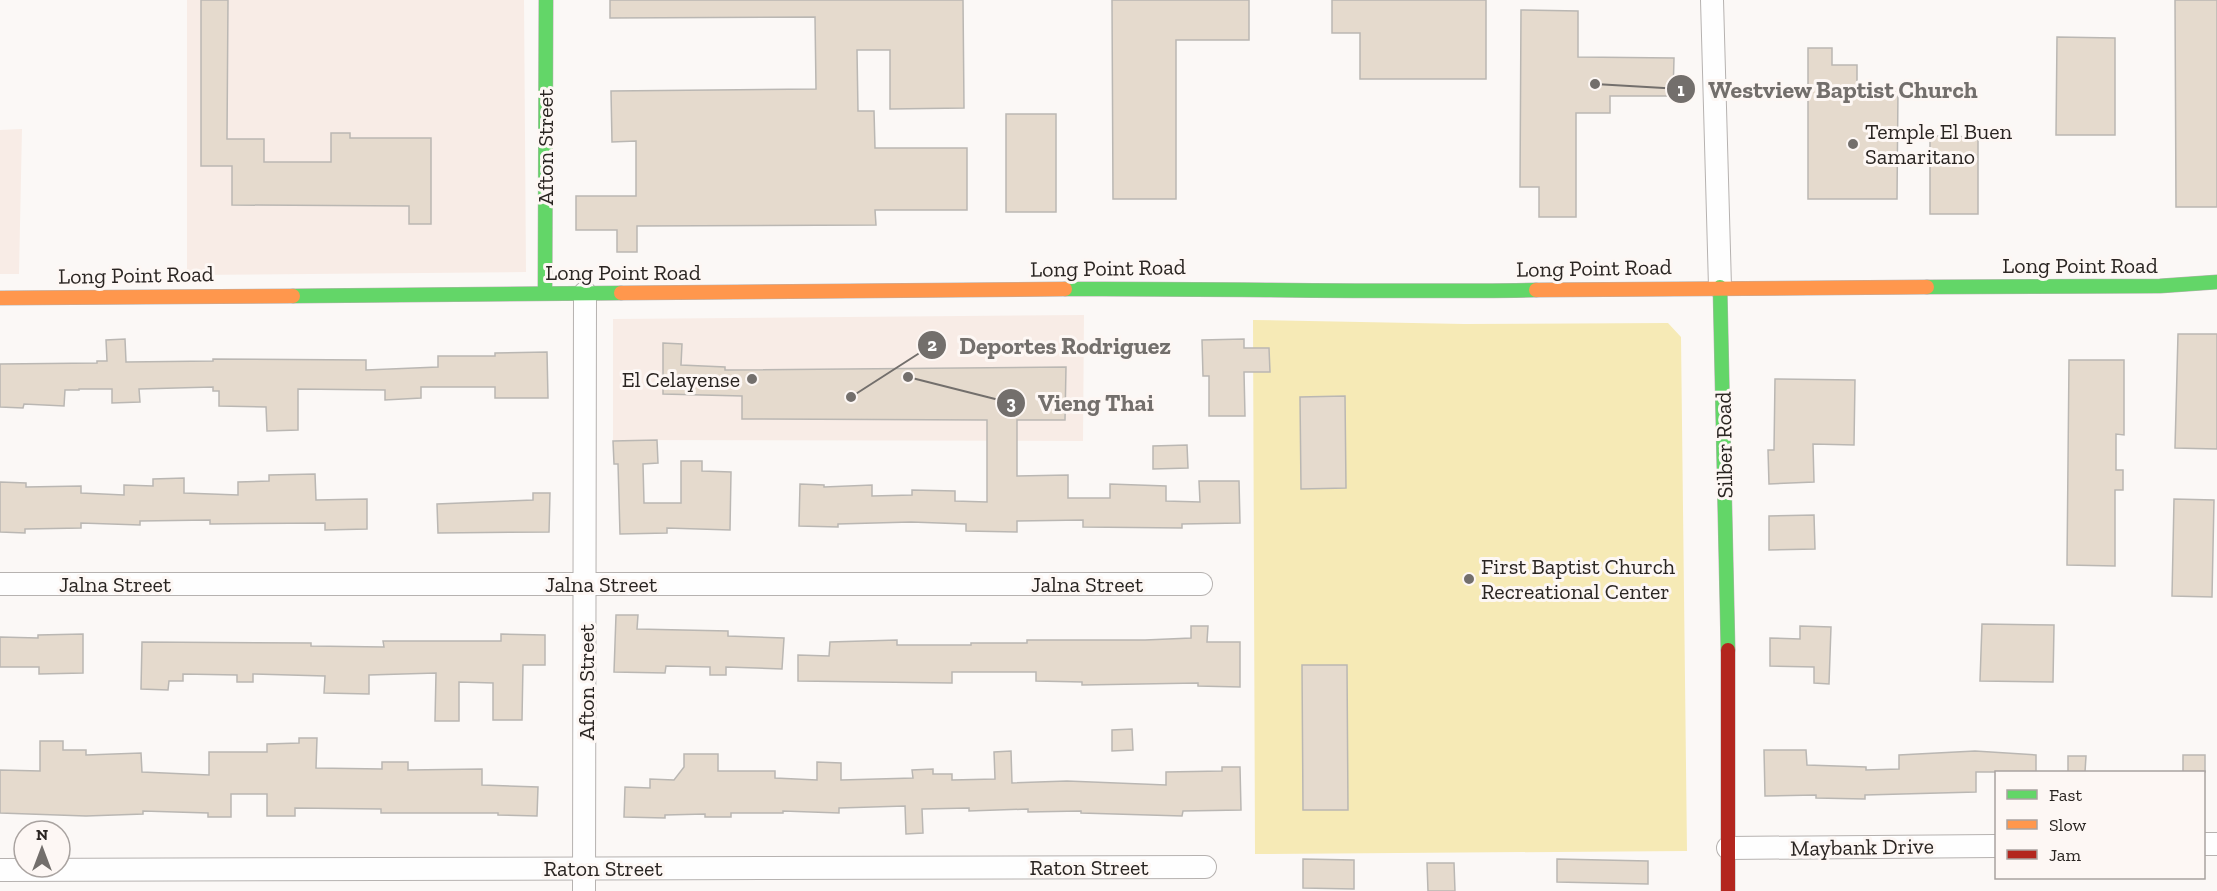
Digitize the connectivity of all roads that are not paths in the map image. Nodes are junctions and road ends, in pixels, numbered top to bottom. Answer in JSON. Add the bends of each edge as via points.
{"nodes":[{"id":1,"x":546,"y":0,"type":"edge"},
{"id":2,"x":1712,"y":0,"type":"edge"},
{"id":3,"x":2217,"y":282,"type":"edge"},
{"id":4,"x":1720,"y":287,"type":"junction"},
{"id":5,"x":545,"y":293,"type":"junction"},
{"id":6,"x":585,"y":293,"type":"junction"},
{"id":7,"x":0,"y":298,"type":"edge"},
{"id":8,"x":0,"y":584,"type":"edge"},
{"id":9,"x":586,"y":584,"type":"junction"},
{"id":10,"x":1201,"y":584,"type":"dead end"},
{"id":11,"x":1995,"y":846,"type":"edge"},
{"id":12,"x":1728,"y":848,"type":"junction"},
{"id":13,"x":1205,"y":867,"type":"dead end"},
{"id":14,"x":584,"y":868,"type":"junction"},
{"id":15,"x":0,"y":870,"type":"edge"},
{"id":16,"x":584,"y":891,"type":"edge"},
{"id":17,"x":1728,"y":891,"type":"edge"}],
"edges":[{"from":1,"to":5,"type":"main road","name":"Afton Street"},
{"from":2,"to":4,"type":"street","name":"Silber Road"},
{"from":3,"to":4,"type":"main road","name":"Long Point Road","via":[[2160,286]]},
{"from":4,"to":6,"type":"main road","name":"Long Point Road","via":[[1439,292],[1218,288]]},
{"from":4,"to":12,"type":"main road","name":"Silber Road","via":[[1728,603]]},
{"from":5,"to":6,"type":"main road","name":"Long Point Road"},
{"from":5,"to":7,"type":"main road","name":"Long Point Road"},
{"from":6,"to":9,"type":"street","name":"Afton Street"},
{"from":8,"to":9,"type":"street","name":"Jalna Street"},
{"from":9,"to":10,"type":"street","name":"Jalna Street"},
{"from":9,"to":14,"type":"street","name":"Afton Street"},
{"from":11,"to":12,"type":"street","name":"Maybank Drive"},
{"from":12,"to":17,"type":"main road","name":"Silber Road"},
{"from":13,"to":14,"type":"street","name":"Raton Street"},
{"from":14,"to":15,"type":"street","name":"Raton Street"},
{"from":14,"to":16,"type":"street","name":"Afton Street"}]}
